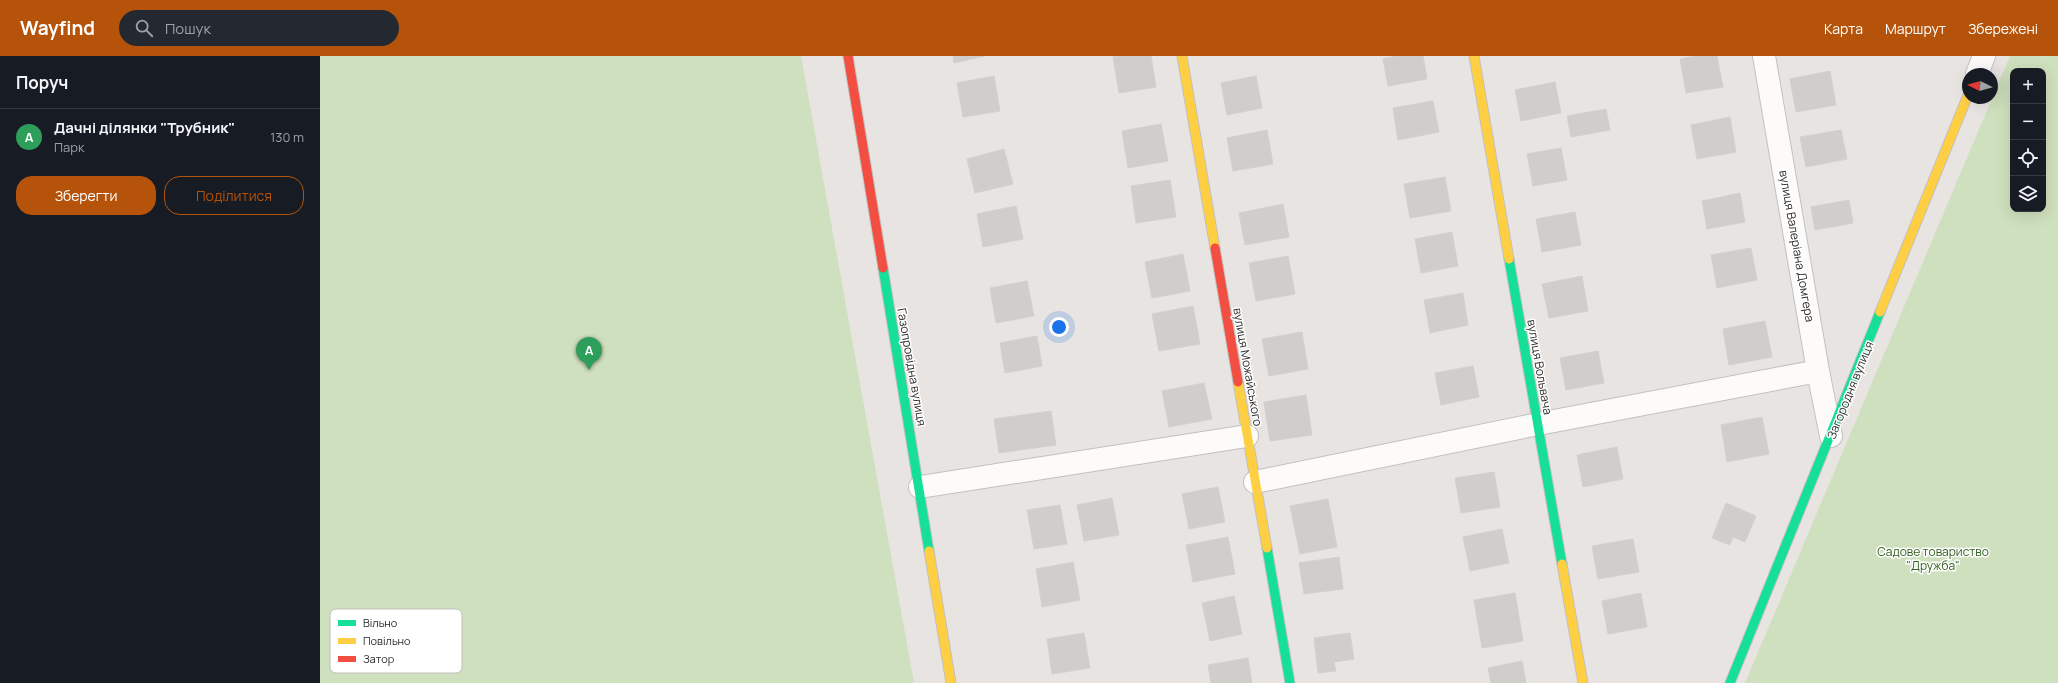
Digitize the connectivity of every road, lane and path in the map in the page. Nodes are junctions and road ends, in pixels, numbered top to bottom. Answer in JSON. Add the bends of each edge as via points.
{"nodes":[{"id":1,"x":848,"y":56,"type":"edge"},
{"id":2,"x":1182,"y":56,"type":"edge"},
{"id":3,"x":1474,"y":56,"type":"edge"},
{"id":4,"x":1764,"y":56,"type":"edge"},
{"id":5,"x":1984,"y":56,"type":"edge"},
{"id":6,"x":1979,"y":68,"type":"edge"},
{"id":7,"x":1964,"y":104,"type":"edge"},
{"id":8,"x":1818,"y":371,"type":"junction"},
{"id":9,"x":1538,"y":424,"type":"junction"},
{"id":10,"x":1247,"y":436,"type":"junction"},
{"id":11,"x":1831,"y":436,"type":"junction"},
{"id":12,"x":1255,"y":482,"type":"junction"},
{"id":13,"x":920,"y":487,"type":"junction"},
{"id":14,"x":952,"y":683,"type":"edge"},
{"id":15,"x":1290,"y":683,"type":"edge"},
{"id":16,"x":1583,"y":683,"type":"edge"},
{"id":17,"x":1730,"y":683,"type":"edge"}],
"edges":[{"from":1,"to":13,"type":"street","name":"Газопровідна вулиця"},
{"from":2,"to":10,"type":"street","name":"вулиця Можайського"},
{"from":3,"to":9,"type":"street","name":"вулиця Вольвача"},
{"from":4,"to":8,"type":"street","name":"вулиця Валеріана Домгера"},
{"from":5,"to":6,"type":"street"},
{"from":7,"to":11,"type":"street","name":"Загородня вулиця"},
{"from":8,"to":9,"type":"street"},
{"from":8,"to":11,"type":"street","name":"вулиця Валеріана Домгера"},
{"from":9,"to":12,"type":"street"},
{"from":9,"to":16,"type":"street","name":"вулиця Вольвача"},
{"from":10,"to":12,"type":"street","name":"вулиця Можайського"},
{"from":10,"to":13,"type":"street"},
{"from":11,"to":17,"type":"street","name":"Загородня вулиця"},
{"from":12,"to":15,"type":"street","name":"вулиця Можайського"},
{"from":13,"to":14,"type":"street","name":"Газопровідна вулиця"}]}
